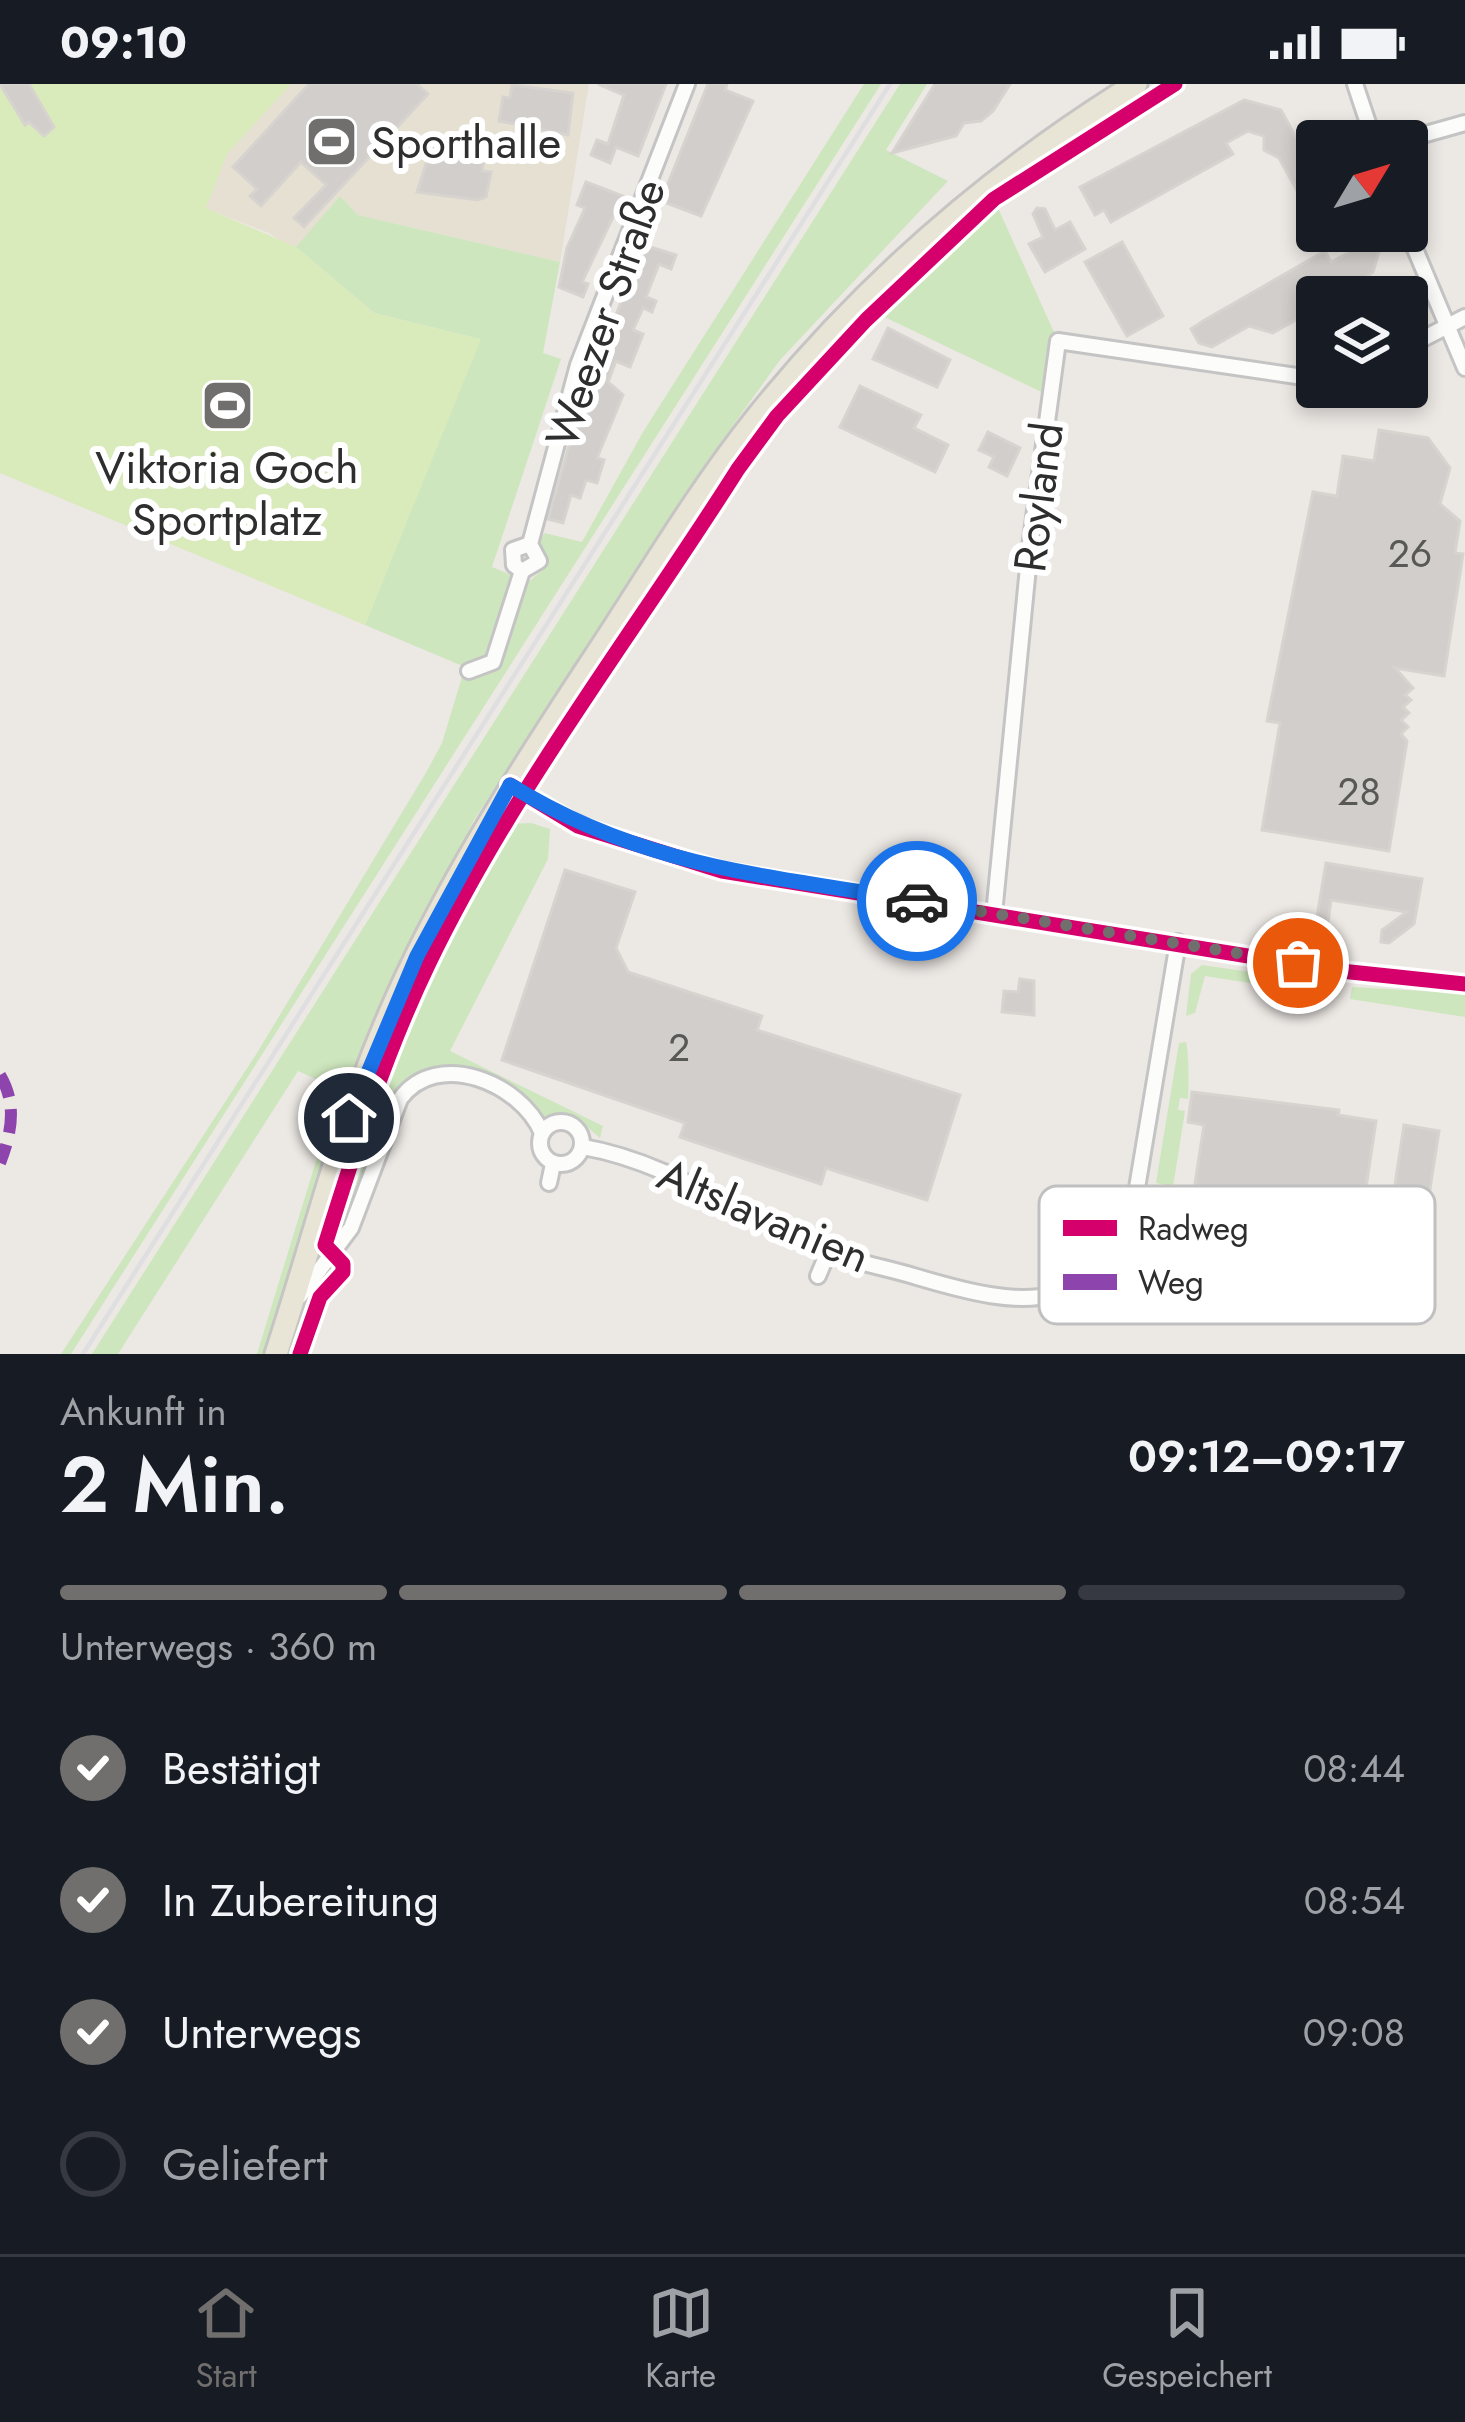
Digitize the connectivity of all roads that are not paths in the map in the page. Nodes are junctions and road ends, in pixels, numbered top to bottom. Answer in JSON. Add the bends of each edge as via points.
{"nodes":[{"id":1,"x":687,"y":84,"type":"edge"},
{"id":2,"x":1136,"y":84,"type":"edge"},
{"id":3,"x":1355,"y":84,"type":"edge"},
{"id":4,"x":1367,"y":120,"type":"edge"},
{"id":5,"x":1465,"y":123,"type":"edge"},
{"id":6,"x":1428,"y":133,"type":"edge"},
{"id":7,"x":1416,"y":252,"type":"edge"},
{"id":8,"x":1465,"y":317,"type":"edge"},
{"id":9,"x":1446,"y":327,"type":"junction"},
{"id":10,"x":1428,"y":336,"type":"edge"},
{"id":11,"x":1465,"y":368,"type":"edge"},
{"id":12,"x":1296,"y":376,"type":"edge"},
{"id":13,"x":469,"y":671,"type":"dead end"},
{"id":14,"x":510,"y":785,"type":"junction"},
{"id":15,"x":994,"y":914,"type":"junction"},
{"id":16,"x":1178,"y":942,"type":"junction"},
{"id":17,"x":1465,"y":984,"type":"edge"},
{"id":18,"x":542,"y":1133,"type":"junction"},
{"id":19,"x":583,"y":1147,"type":"junction"},
{"id":20,"x":554,"y":1164,"type":"junction"},
{"id":21,"x":549,"y":1184,"type":"dead end"},
{"id":22,"x":1137,"y":1186,"type":"edge"},
{"id":23,"x":828,"y":1252,"type":"junction"},
{"id":24,"x":818,"y":1276,"type":"dead end"},
{"id":25,"x":1039,"y":1296,"type":"edge"},
{"id":26,"x":292,"y":1304,"type":"junction"},
{"id":27,"x":276,"y":1354,"type":"edge"}],
"edges":[{"from":1,"to":13,"type":"street","name":"Weezer Straße","via":[[578,365],[530,544],[511,555],[522,571],[493,662]]},
{"from":2,"to":14,"type":"main road","via":[[1011,166],[848,315],[755,419]]},
{"from":3,"to":4,"type":"street"},
{"from":5,"to":6,"type":"street"},
{"from":7,"to":9,"type":"street"},
{"from":8,"to":9,"type":"street"},
{"from":9,"to":10,"type":"street"},
{"from":9,"to":11,"type":"street"},
{"from":12,"to":15,"type":"street","name":"Royland","via":[[1058,341]]},
{"from":14,"to":15,"type":"street","via":[[578,826],[722,871]]},
{"from":14,"to":26,"type":"main road","via":[[385,1024]]},
{"from":15,"to":16,"type":"street"},
{"from":16,"to":17,"type":"street"},
{"from":16,"to":22,"type":"street","name":"Altslavanien"},
{"from":18,"to":19,"type":"street","via":[[550,1124],[574,1125]]},
{"from":18,"to":20,"type":"street","via":[[539,1145]]},
{"from":18,"to":26,"type":"street","via":[[521,1102],[460,1073],[414,1082],[400,1099],[352,1228]]},
{"from":19,"to":20,"type":"street","via":[[578,1158]]},
{"from":19,"to":23,"type":"street","name":"Altslavanien","via":[[647,1165]]},
{"from":20,"to":21,"type":"street"},
{"from":23,"to":24,"type":"street"},
{"from":23,"to":25,"type":"street","name":"Altslavanien","via":[[984,1297]]},
{"from":26,"to":27,"type":"main road"}]}
